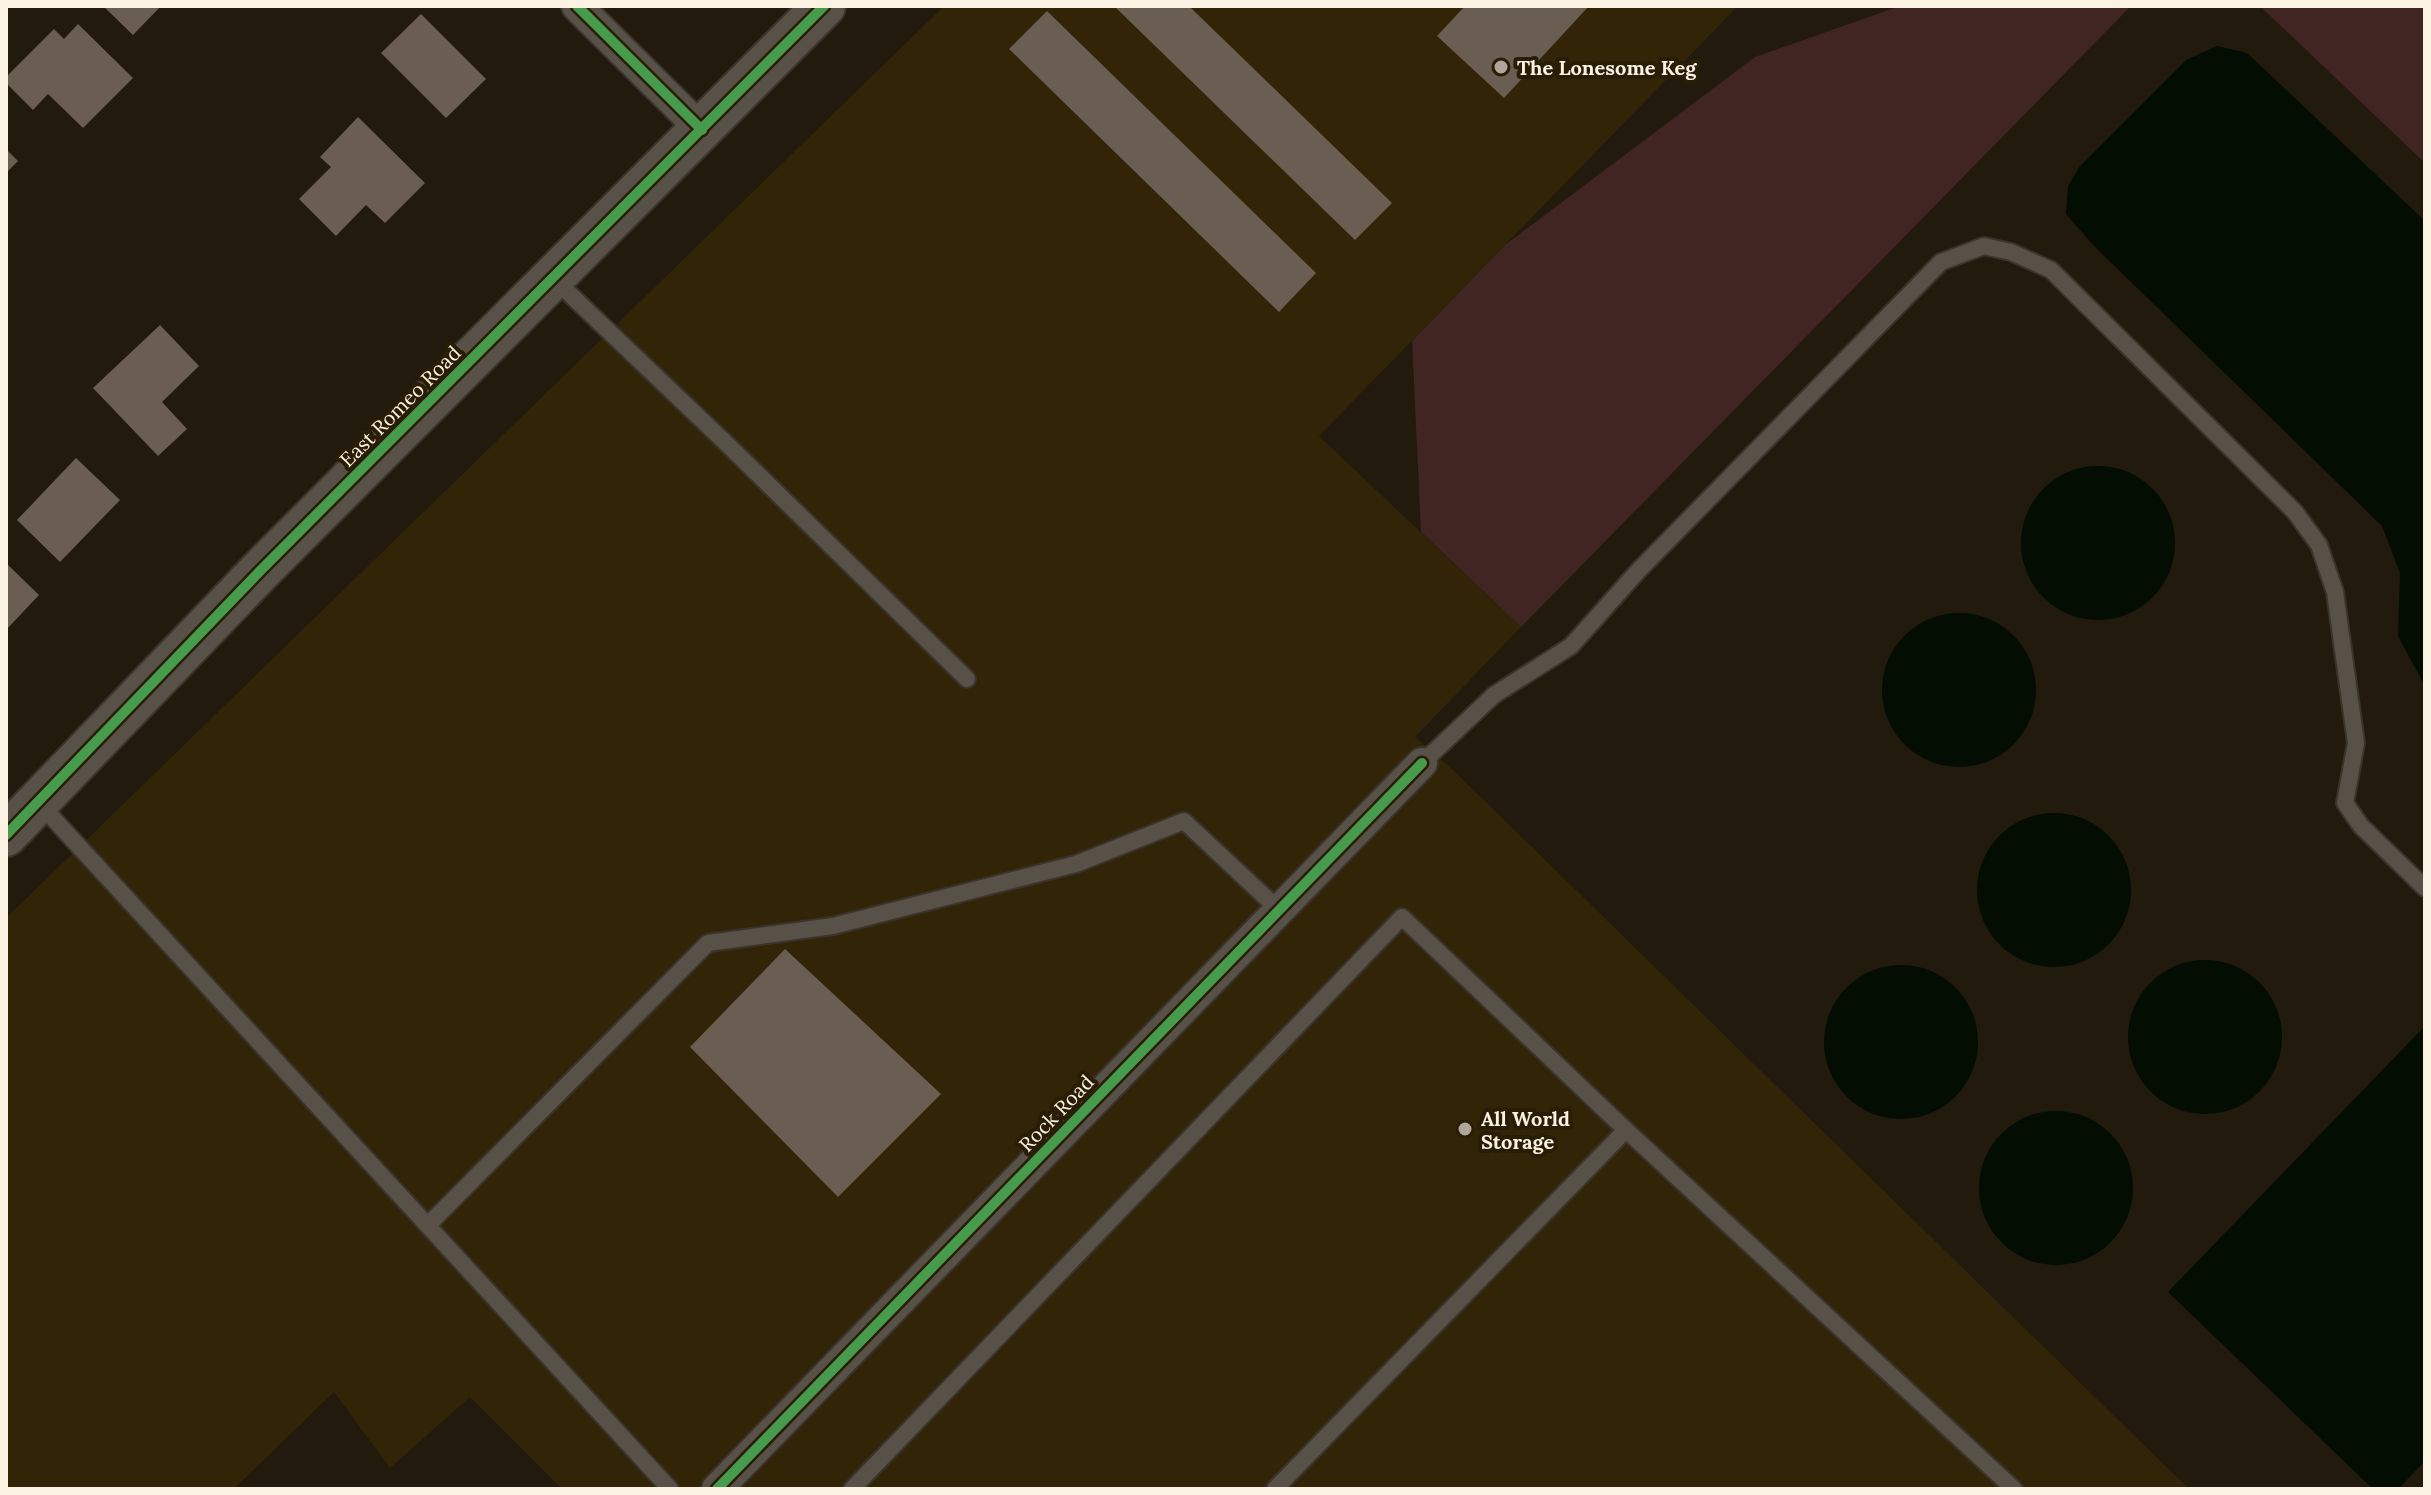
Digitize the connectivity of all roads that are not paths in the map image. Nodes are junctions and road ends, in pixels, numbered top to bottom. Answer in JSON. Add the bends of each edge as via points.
{"nodes":[{"id":1,"x":577,"y":6,"type":"edge"},
{"id":2,"x":824,"y":6,"type":"edge"},
{"id":3,"x":702,"y":130,"type":"junction"},
{"id":4,"x":554,"y":279,"type":"junction"},
{"id":5,"x":967,"y":679,"type":"dead end"},
{"id":6,"x":1422,"y":763,"type":"joint"},
{"id":7,"x":38,"y":801,"type":"junction"},
{"id":8,"x":6,"y":835,"type":"edge"},
{"id":9,"x":2425,"y":888,"type":"edge"},
{"id":10,"x":1278,"y":909,"type":"junction"},
{"id":11,"x":1626,"y":1130,"type":"junction"},
{"id":12,"x":428,"y":1225,"type":"junction"},
{"id":13,"x":670,"y":1489,"type":"edge"},
{"id":14,"x":717,"y":1489,"type":"edge"},
{"id":15,"x":852,"y":1489,"type":"edge"},
{"id":16,"x":1275,"y":1489,"type":"edge"},
{"id":17,"x":2014,"y":1489,"type":"edge"}],
"edges":[{"from":1,"to":3,"type":"street"},
{"from":2,"to":3,"type":"main road","name":"East Romeo Road"},
{"from":3,"to":4,"type":"main road","name":"East Romeo Road"},
{"from":4,"to":5,"type":"lane"},
{"from":4,"to":7,"type":"main road","name":"East Romeo Road"},
{"from":6,"to":9,"type":"lane","via":[[1494,695],[1571,646],[1722,483],[1941,262],[1984,246],[2051,270],[2295,512],[2319,545],[2335,592],[2356,743],[2345,803],[2361,826]]},
{"from":6,"to":10,"type":"street","name":"Rock Road"},
{"from":7,"to":8,"type":"main road","name":"East Romeo Road"},
{"from":7,"to":12,"type":"lane"},
{"from":10,"to":12,"type":"lane","via":[[1184,821],[1076,864],[894,911],[833,926],[708,943]]},
{"from":10,"to":14,"type":"street","name":"Rock Road"},
{"from":11,"to":15,"type":"lane","via":[[1402,917]]},
{"from":11,"to":16,"type":"lane"},
{"from":11,"to":17,"type":"lane"},
{"from":12,"to":13,"type":"lane"}]}
